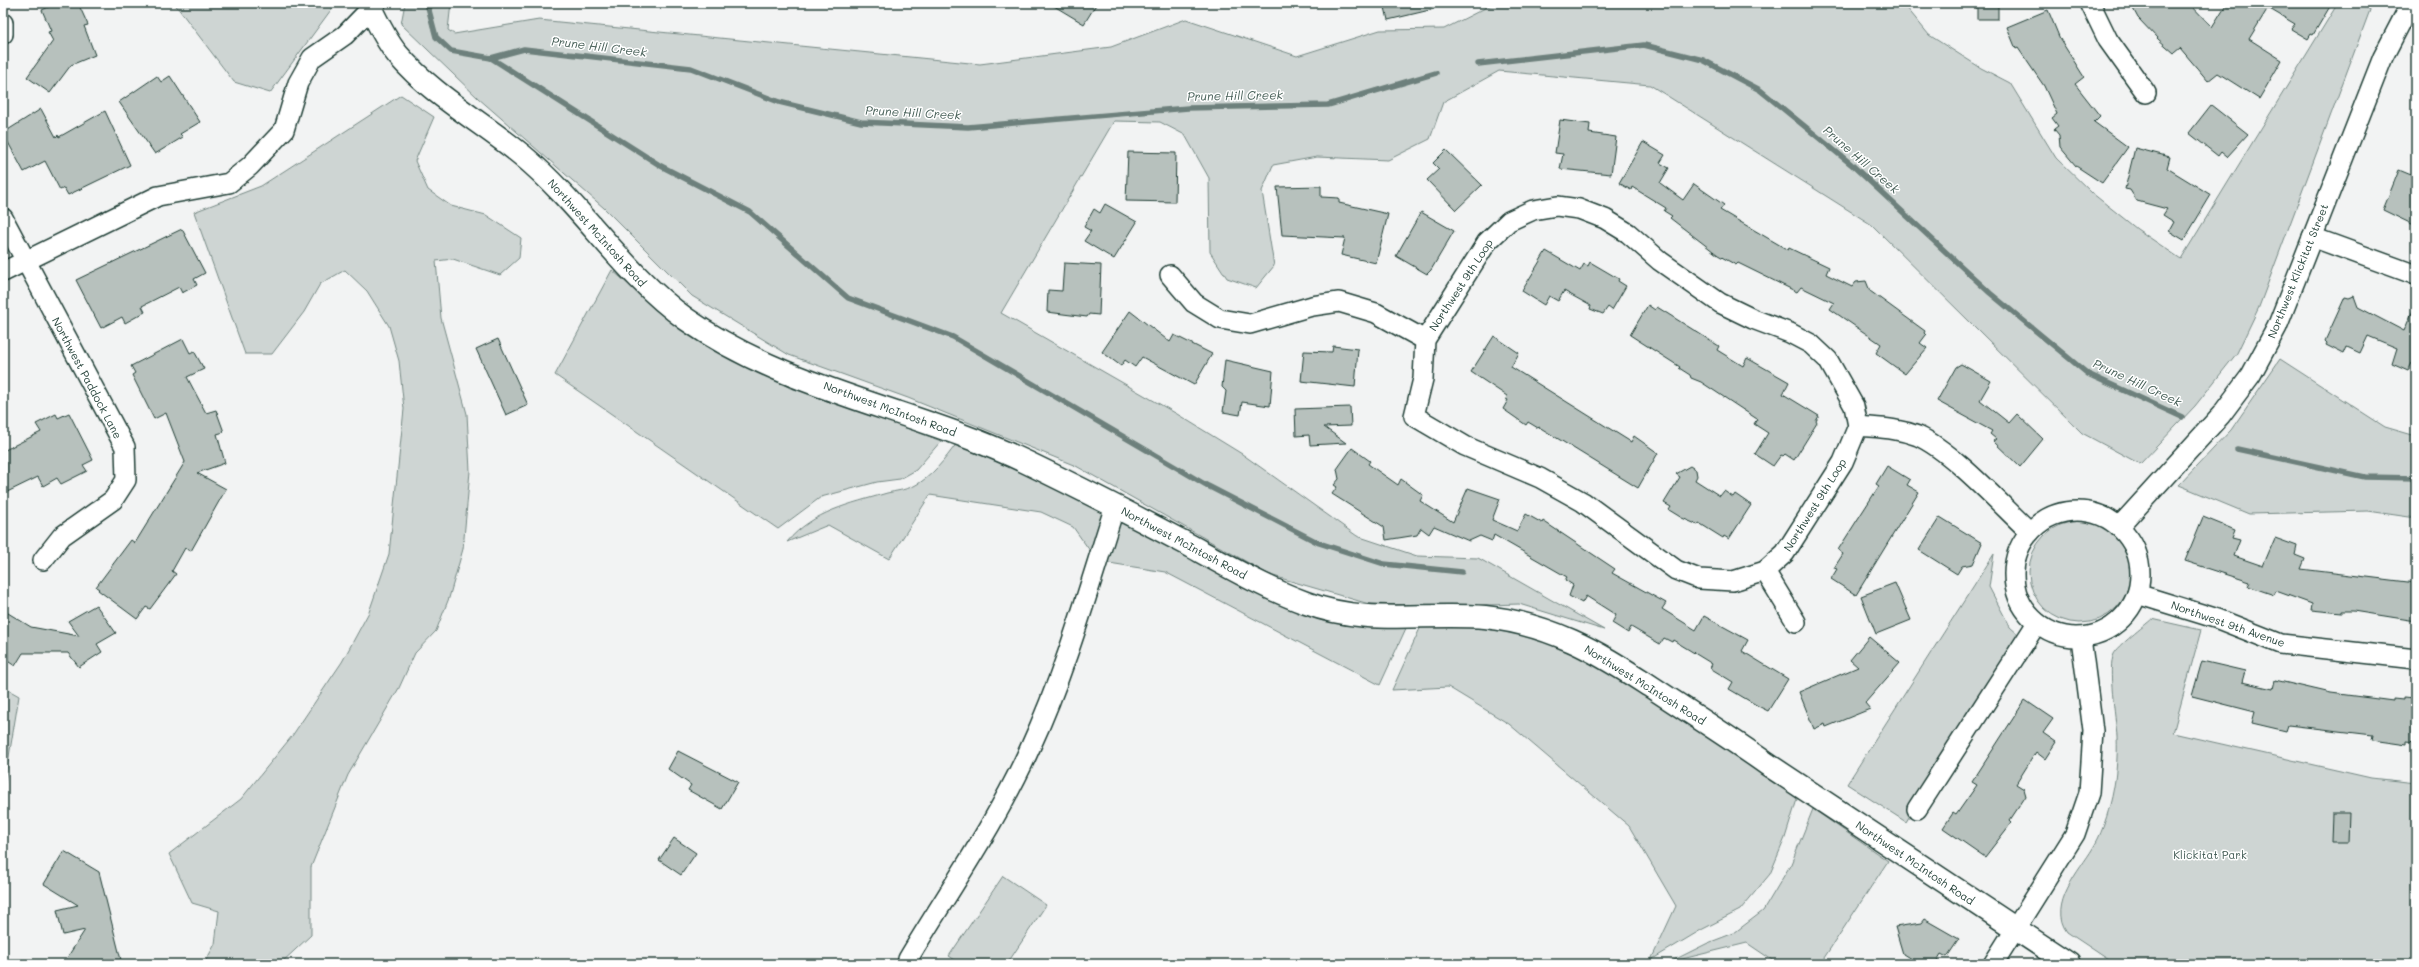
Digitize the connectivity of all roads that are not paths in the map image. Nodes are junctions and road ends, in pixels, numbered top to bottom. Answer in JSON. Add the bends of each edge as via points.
{"nodes":[{"id":1,"x":2090,"y":3,"type":"edge"},
{"id":2,"x":2406,"y":4,"type":"edge"},
{"id":3,"x":371,"y":5,"type":"edge"},
{"id":4,"x":3,"y":23,"type":"edge"},
{"id":5,"x":3,"y":34,"type":"edge"},
{"id":6,"x":2146,"y":93,"type":"dead end"},
{"id":7,"x":3,"y":218,"type":"edge"},
{"id":8,"x":2312,"y":237,"type":"junction"},
{"id":9,"x":24,"y":262,"type":"junction"},
{"id":10,"x":3,"y":272,"type":"edge"},
{"id":11,"x":1170,"y":275,"type":"dead end"},
{"id":12,"x":2416,"y":275,"type":"edge"},
{"id":13,"x":1425,"y":340,"type":"junction"},
{"id":14,"x":1858,"y":426,"type":"junction"},
{"id":15,"x":1115,"y":506,"type":"junction"},
{"id":16,"x":2119,"y":527,"type":"junction"},
{"id":17,"x":2030,"y":532,"type":"junction"},
{"id":18,"x":43,"y":560,"type":"dead end"},
{"id":19,"x":1765,"y":571,"type":"junction"},
{"id":20,"x":2137,"y":594,"type":"junction"},
{"id":21,"x":1796,"y":622,"type":"dead end"},
{"id":22,"x":2037,"y":623,"type":"junction"},
{"id":23,"x":2081,"y":638,"type":"junction"},
{"id":24,"x":2416,"y":659,"type":"edge"},
{"id":25,"x":1917,"y":809,"type":"dead end"},
{"id":26,"x":2015,"y":928,"type":"junction"},
{"id":27,"x":908,"y":959,"type":"dead end"},
{"id":28,"x":1993,"y":964,"type":"edge"},
{"id":29,"x":2069,"y":964,"type":"edge"}],
"edges":[{"from":1,"to":6,"type":"street","via":[[2108,40]]},
{"from":2,"to":8,"type":"street","name":"Northwest Klickitat Street","via":[[2382,57]]},
{"from":3,"to":9,"type":"street","via":[[345,35],[312,58],[298,83],[284,130],[250,166],[229,183],[158,196]]},
{"from":3,"to":15,"type":"street","name":"Northwest McIntosh Road","via":[[396,53],[436,92],[522,156],[556,186],[652,293],[690,322],[777,368],[1021,459]]},
{"from":4,"to":5,"type":"street"},
{"from":7,"to":9,"type":"street","name":"Northwest Paddock Lane"},
{"from":8,"to":12,"type":"street"},
{"from":8,"to":16,"type":"street","name":"Northwest Klickitat Street","via":[[2277,328],[2251,375],[2221,415]]},
{"from":9,"to":10,"type":"street"},
{"from":9,"to":18,"type":"street","name":"Northwest Paddock Lane","via":[[125,447],[126,480],[113,500],[62,536]]},
{"from":11,"to":13,"type":"street","via":[[1194,303],[1220,319],[1250,324],[1312,306],[1339,302],[1376,313]]},
{"from":13,"to":14,"type":"street","name":"Northwest 9th Loop","via":[[1487,242],[1509,221],[1533,210],[1557,206],[1579,209],[1604,219],[1628,233],[1660,261],[1720,303],[1811,344],[1828,360],[1842,383],[1854,406]]},
{"from":13,"to":19,"type":"street","name":"Northwest 9th Loop","via":[[1423,379],[1414,416],[1465,446],[1540,478],[1583,502],[1676,570],[1700,579],[1733,581]]},
{"from":14,"to":17,"type":"street","via":[[1894,428],[1919,437],[1947,455]]},
{"from":14,"to":19,"type":"street","name":"Northwest 9th Loop","via":[[1843,462],[1785,553]]},
{"from":15,"to":26,"type":"street","name":"Northwest McIntosh Road","via":[[1251,578],[1308,604],[1346,614],[1381,618],[1489,617],[1518,623],[1574,642],[1611,662],[1713,727]]},
{"from":15,"to":27,"type":"street","via":[[1059,678],[1030,749],[997,811]]},
{"from":16,"to":17,"type":"street","via":[[2090,512],[2073,511],[2052,516]]},
{"from":16,"to":20,"type":"street","via":[[2129,538],[2140,566]]},
{"from":17,"to":22,"type":"street","via":[[2014,565],[2014,584],[2020,602],[2030,618]]},
{"from":19,"to":21,"type":"street"},
{"from":20,"to":23,"type":"street","via":[[2129,611],[2116,625],[2100,634]]},
{"from":20,"to":24,"type":"street","name":"Northwest 9th Avenue","via":[[2218,619],[2281,644]]},
{"from":22,"to":23,"type":"street","via":[[2045,630]]},
{"from":22,"to":25,"type":"street"},
{"from":23,"to":26,"type":"street","via":[[2093,731],[2089,793],[2075,834]]},
{"from":26,"to":28,"type":"street"},
{"from":26,"to":29,"type":"street","name":"Northwest McIntosh Road"}]}
